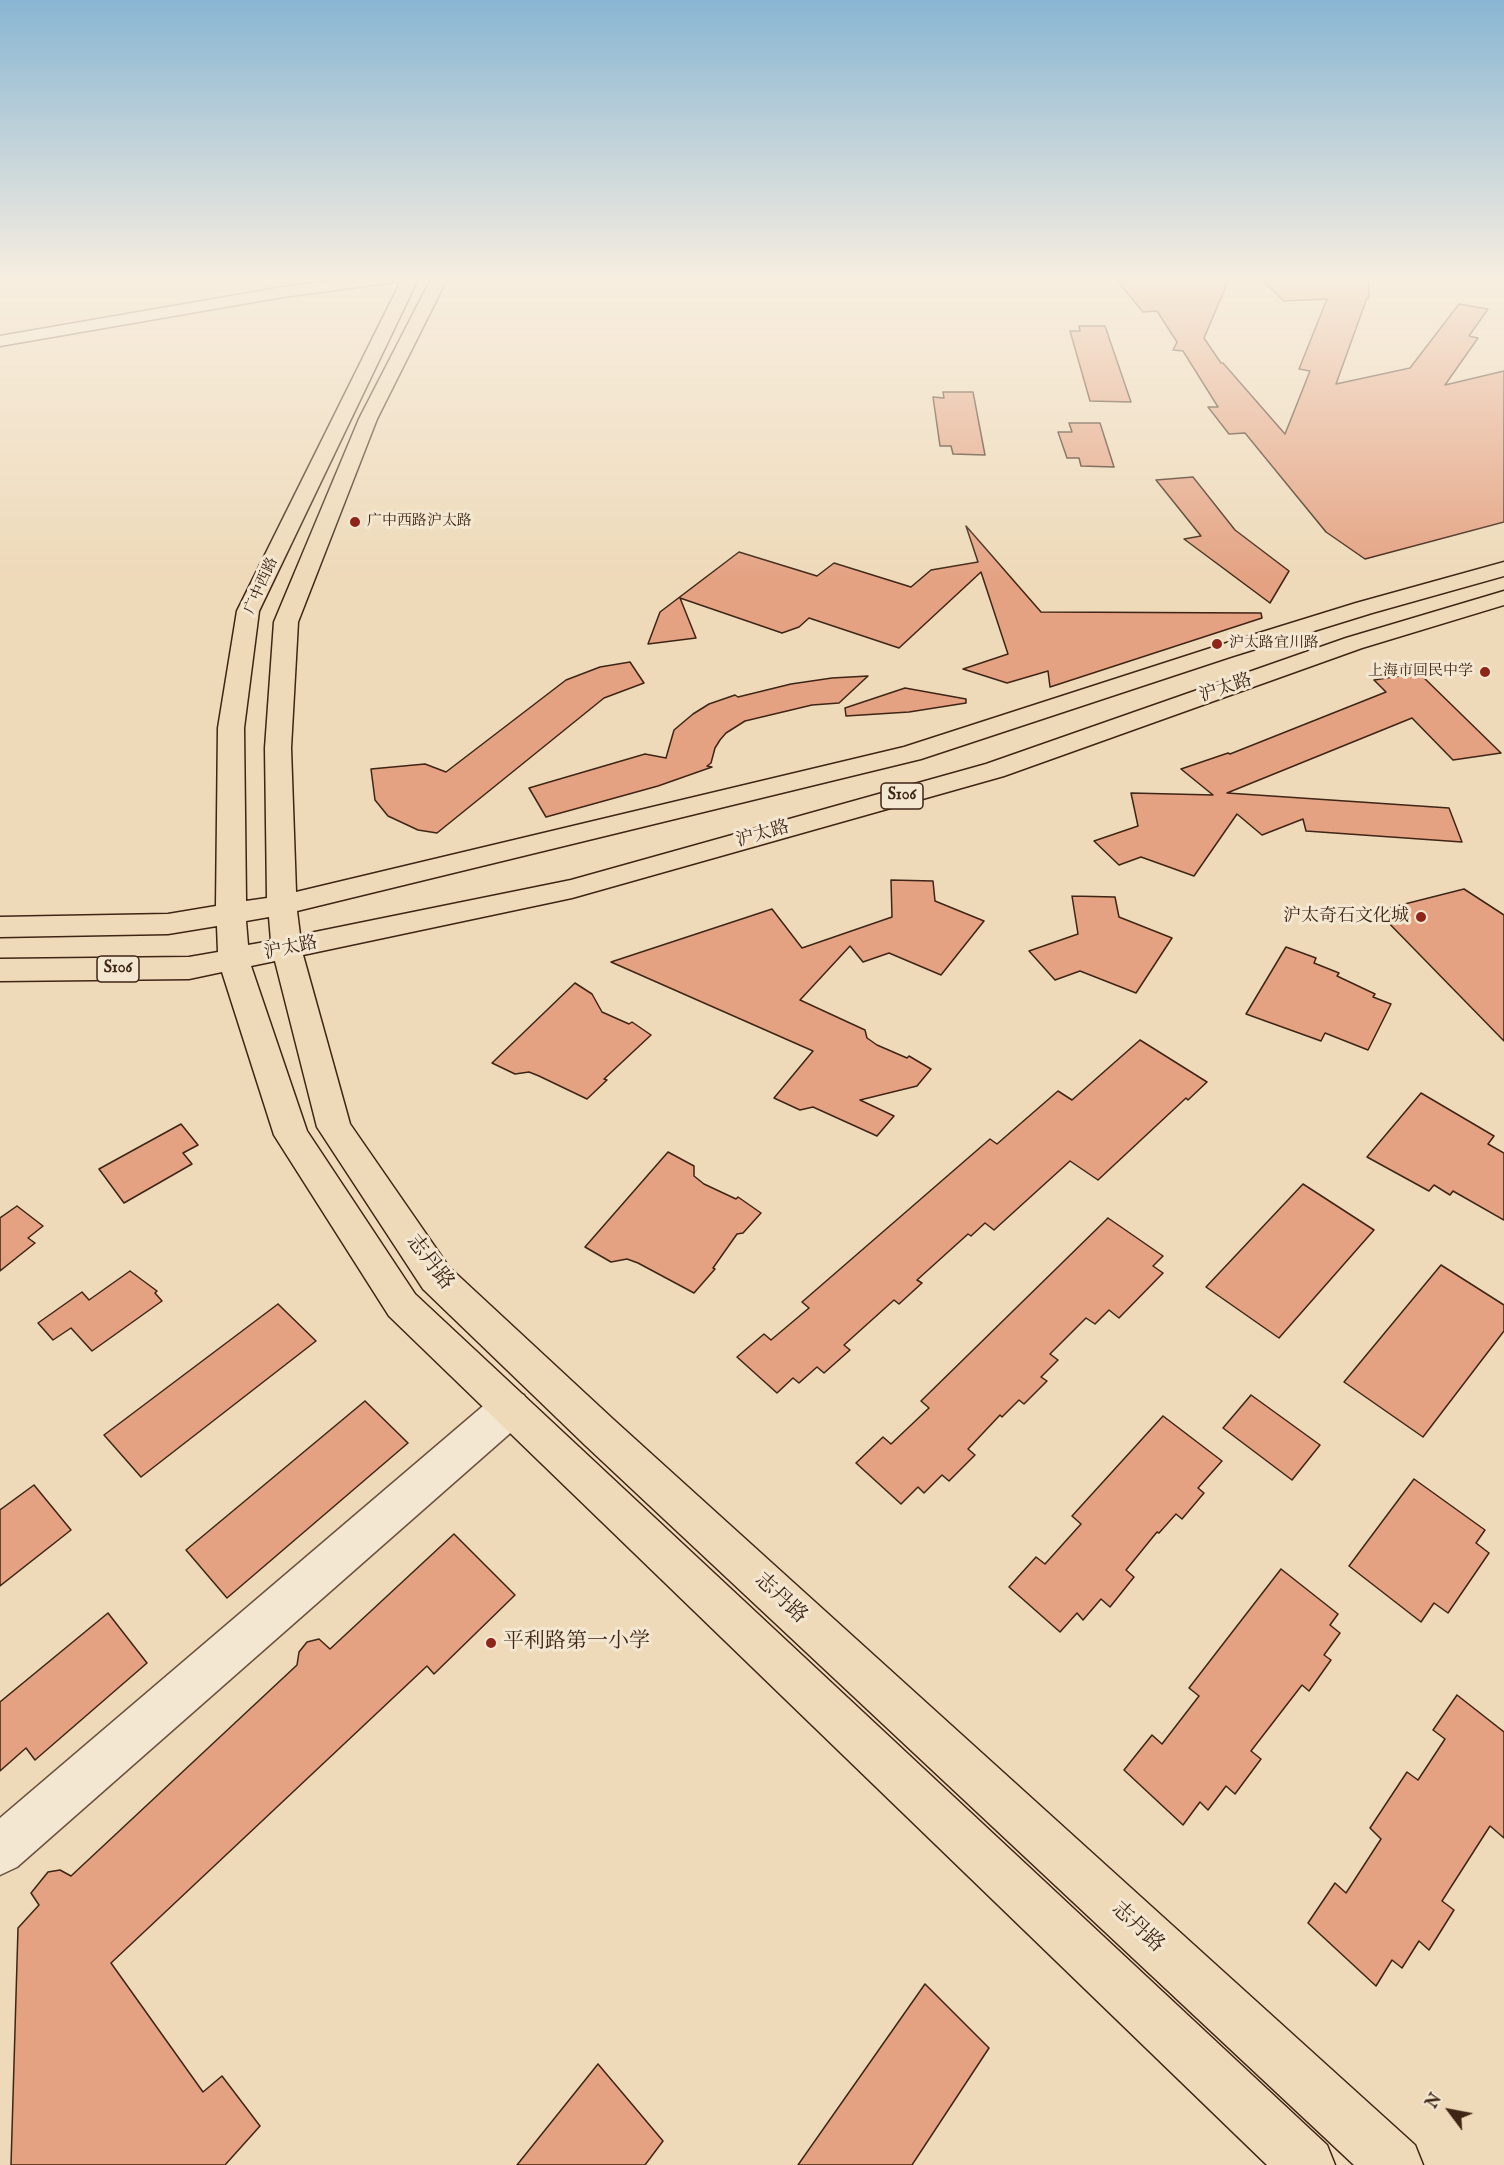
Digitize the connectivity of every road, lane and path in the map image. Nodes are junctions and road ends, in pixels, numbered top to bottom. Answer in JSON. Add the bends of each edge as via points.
{"nodes":[{"id":1,"x":362,"y":378,"type":"edge"},
{"id":2,"x":389,"y":378,"type":"edge"},
{"id":3,"x":1504,"y":569,"type":"edge"},
{"id":4,"x":1504,"y":598,"type":"edge"},
{"id":5,"x":282,"y":905,"type":"junction"},
{"id":6,"x":231,"y":914,"type":"junction"},
{"id":7,"x":0,"y":927,"type":"edge"},
{"id":8,"x":286,"y":950,"type":"junction"},
{"id":9,"x":234,"y":960,"type":"junction"},
{"id":10,"x":0,"y":970,"type":"edge"},
{"id":11,"x":510,"y":1408,"type":"junction"},
{"id":12,"x":0,"y":1850,"type":"edge"},
{"id":13,"x":1307,"y":2165,"type":"edge"},
{"id":14,"x":1395,"y":2165,"type":"edge"}],
"edges":[{"from":1,"to":6,"type":"main road","name":"广中西路","via":[[248,611],[231,728]]},
{"from":2,"to":5,"type":"main road","name":"广中西路","via":[[368,419],[286,622],[278,748]]},
{"from":3,"to":5,"type":"main road","name":"沪太路","number":"S106","via":[[1225,651],[912,753]]},
{"from":4,"to":8,"type":"main road","name":"沪太路","number":"S106","via":[[1354,643],[983,774],[572,889]]},
{"from":5,"to":6,"type":"main road","name":"沪太路","number":"S106"},
{"from":5,"to":8,"type":"main road","name":"广中西路"},
{"from":6,"to":7,"type":"main road","name":"沪太路","number":"S106","via":[[168,924]]},
{"from":6,"to":9,"type":"main road","name":"广中西路"},
{"from":8,"to":9,"type":"main road","name":"沪太路","number":"S106"},
{"from":8,"to":14,"type":"main road","name":"志丹路","via":[[334,1126],[436,1278]]},
{"from":9,"to":10,"type":"main road","name":"沪太路","number":"S106","via":[[189,968]]},
{"from":9,"to":11,"type":"main road","via":[[291,1135],[402,1305]]},
{"from":11,"to":12,"type":"street"},
{"from":11,"to":13,"type":"main road"}]}
